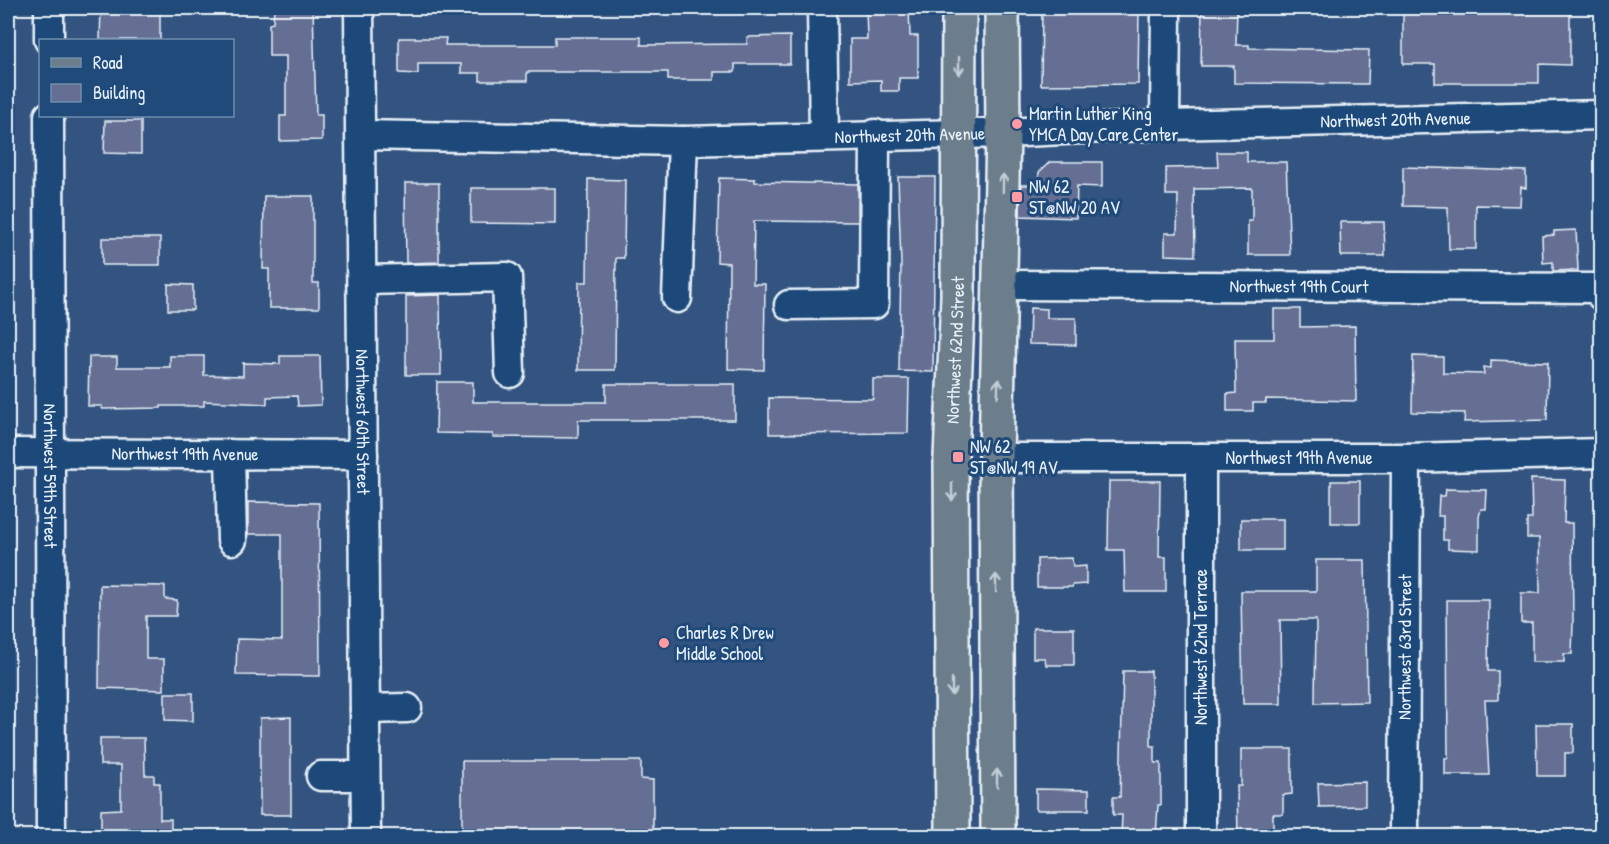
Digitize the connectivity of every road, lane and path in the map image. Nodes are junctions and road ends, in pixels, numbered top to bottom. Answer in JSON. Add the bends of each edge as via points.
{"nodes":[{"id":1,"x":49,"y":8,"type":"edge"},
{"id":2,"x":359,"y":8,"type":"edge"},
{"id":3,"x":822,"y":8,"type":"edge"},
{"id":4,"x":959,"y":8,"type":"edge"},
{"id":5,"x":1002,"y":8,"type":"edge"},
{"id":6,"x":1166,"y":8,"type":"edge"},
{"id":7,"x":49,"y":39,"type":"edge"},
{"id":8,"x":1602,"y":115,"type":"edge"},
{"id":9,"x":49,"y":117,"type":"edge"},
{"id":10,"x":1165,"y":125,"type":"junction"},
{"id":11,"x":959,"y":133,"type":"junction"},
{"id":12,"x":1003,"y":133,"type":"junction"},
{"id":13,"x":875,"y":134,"type":"junction"},
{"id":14,"x":361,"y":135,"type":"junction"},
{"id":15,"x":824,"y":135,"type":"junction"},
{"id":16,"x":683,"y":141,"type":"junction"},
{"id":17,"x":362,"y":280,"type":"junction"},
{"id":18,"x":1001,"y":285,"type":"junction"},
{"id":19,"x":1599,"y":292,"type":"edge"},
{"id":20,"x":677,"y":298,"type":"dead end"},
{"id":21,"x":789,"y":305,"type":"dead end"},
{"id":22,"x":510,"y":373,"type":"dead end"},
{"id":23,"x":8,"y":453,"type":"edge"},
{"id":24,"x":48,"y":453,"type":"junction"},
{"id":25,"x":1602,"y":453,"type":"edge"},
{"id":26,"x":230,"y":454,"type":"junction"},
{"id":27,"x":363,"y":455,"type":"junction"},
{"id":28,"x":996,"y":458,"type":"junction"},
{"id":29,"x":1200,"y":458,"type":"junction"},
{"id":30,"x":1406,"y":458,"type":"junction"},
{"id":31,"x":232,"y":540,"type":"dead end"},
{"id":32,"x":407,"y":708,"type":"dead end"},
{"id":33,"x":365,"y":709,"type":"junction"},
{"id":34,"x":321,"y":776,"type":"dead end"},
{"id":35,"x":365,"y":776,"type":"junction"},
{"id":36,"x":51,"y":837,"type":"edge"},
{"id":37,"x":366,"y":837,"type":"edge"},
{"id":38,"x":953,"y":837,"type":"edge"},
{"id":39,"x":998,"y":837,"type":"edge"},
{"id":40,"x":1201,"y":837,"type":"edge"},
{"id":41,"x":1404,"y":837,"type":"edge"}],
"edges":[{"from":1,"to":7,"type":"street"},
{"from":2,"to":14,"type":"street","name":"Northwest 60th Street"},
{"from":3,"to":15,"type":"street"},
{"from":4,"to":11,"type":"main road","name":"Northwest 62nd Street","one_way":true},
{"from":5,"to":12,"type":"main road"},
{"from":6,"to":10,"type":"street"},
{"from":8,"to":10,"type":"street","name":"Northwest 20th Avenue"},
{"from":9,"to":24,"type":"street","name":"Northwest 59th Street"},
{"from":10,"to":12,"type":"street","name":"Northwest 20th Avenue"},
{"from":11,"to":12,"type":"street","name":"Northwest 20th Avenue"},
{"from":11,"to":13,"type":"street","name":"Northwest 20th Avenue"},
{"from":11,"to":38,"type":"main road","name":"Northwest 62nd Street","one_way":true,"via":[[958,297],[951,457]]},
{"from":18,"to":12,"type":"main road","one_way":true},
{"from":13,"to":15,"type":"street","name":"Northwest 20th Avenue"},
{"from":13,"to":21,"type":"street","via":[[874,304]]},
{"from":14,"to":16,"type":"street","name":"Northwest 20th Avenue"},
{"from":14,"to":17,"type":"street","name":"Northwest 60th Street"},
{"from":15,"to":16,"type":"street","name":"Northwest 20th Avenue"},
{"from":16,"to":20,"type":"street"},
{"from":17,"to":22,"type":"street","via":[[507,277]]},
{"from":17,"to":27,"type":"street","name":"Northwest 60th Street"},
{"from":18,"to":19,"type":"street","name":"Northwest 19th Court"},
{"from":28,"to":18,"type":"main road","one_way":true},
{"from":23,"to":24,"type":"street","name":"Northwest 19th Avenue"},
{"from":24,"to":26,"type":"street","name":"Northwest 19th Avenue"},
{"from":24,"to":36,"type":"street","name":"Northwest 59th Street"},
{"from":25,"to":30,"type":"street","name":"Northwest 19th Avenue"},
{"from":26,"to":27,"type":"street","name":"Northwest 19th Avenue"},
{"from":26,"to":31,"type":"street"},
{"from":27,"to":33,"type":"street","name":"Northwest 60th Street"},
{"from":28,"to":29,"type":"street","name":"Northwest 19th Avenue"},
{"from":39,"to":28,"type":"main road","one_way":true},
{"from":29,"to":30,"type":"street","name":"Northwest 19th Avenue"},
{"from":29,"to":40,"type":"street","name":"Northwest 62nd Terrace"},
{"from":30,"to":41,"type":"street","name":"Northwest 63rd Street"},
{"from":32,"to":33,"type":"street"},
{"from":33,"to":35,"type":"street","name":"Northwest 60th Street"},
{"from":34,"to":35,"type":"street"},
{"from":35,"to":37,"type":"street","name":"Northwest 60th Street"}]}
